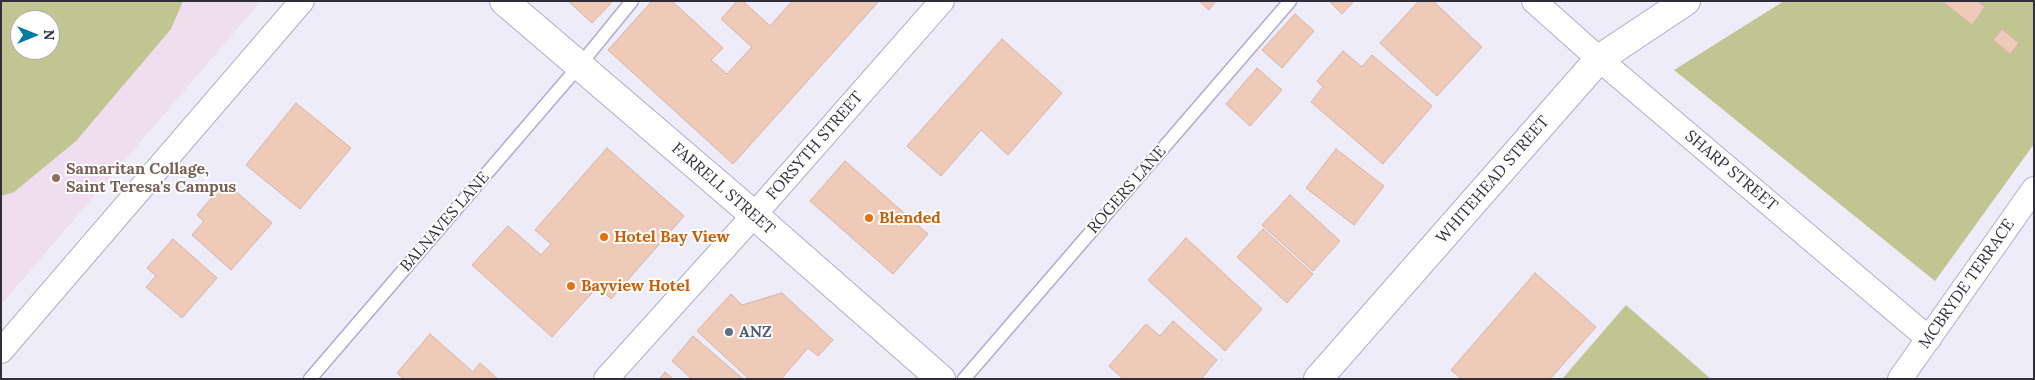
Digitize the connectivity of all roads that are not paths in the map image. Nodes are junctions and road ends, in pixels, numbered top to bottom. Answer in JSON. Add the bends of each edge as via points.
{"nodes":[{"id":1,"x":302,"y":1,"type":"edge"},
{"id":2,"x":504,"y":1,"type":"edge"},
{"id":3,"x":632,"y":1,"type":"edge"},
{"id":4,"x":942,"y":1,"type":"edge"},
{"id":5,"x":1290,"y":1,"type":"edge"},
{"id":6,"x":1534,"y":1,"type":"edge"},
{"id":7,"x":1686,"y":1,"type":"edge"},
{"id":8,"x":1599,"y":59,"type":"junction"},
{"id":9,"x":579,"y":66,"type":"junction"},
{"id":10,"x":2034,"y":189,"type":"edge"},
{"id":11,"x":754,"y":215,"type":"junction"},
{"id":12,"x":1929,"y":339,"type":"junction"},
{"id":13,"x":1,"y":351,"type":"edge"},
{"id":14,"x":310,"y":379,"type":"edge"},
{"id":15,"x":606,"y":379,"type":"edge"},
{"id":16,"x":941,"y":379,"type":"edge"},
{"id":17,"x":964,"y":379,"type":"edge"},
{"id":18,"x":1318,"y":379,"type":"edge"},
{"id":19,"x":1900,"y":379,"type":"edge"}],
"edges":[{"from":1,"to":13,"type":"street"},
{"from":2,"to":9,"type":"main road","name":"FARRELL STREET"},
{"from":3,"to":9,"type":"lane","name":"BALNAVES LANE"},
{"from":4,"to":11,"type":"street","name":"FORSYTH STREET"},
{"from":5,"to":17,"type":"lane","name":"ROGERS LANE"},
{"from":6,"to":8,"type":"street","name":"SHARP STREET"},
{"from":7,"to":8,"type":"main road","name":"WHITEHEAD STREET"},
{"from":8,"to":12,"type":"street","name":"SHARP STREET"},
{"from":8,"to":18,"type":"main road","name":"WHITEHEAD STREET"},
{"from":9,"to":11,"type":"main road","name":"FARRELL STREET"},
{"from":9,"to":14,"type":"lane","name":"BALNAVES LANE"},
{"from":10,"to":12,"type":"street","name":"MCBRYDE TERRACE"},
{"from":11,"to":15,"type":"street","name":"FORSYTH STREET"},
{"from":11,"to":16,"type":"main road","name":"FARRELL STREET"},
{"from":12,"to":19,"type":"street","name":"MCBRYDE TERRACE"}]}
